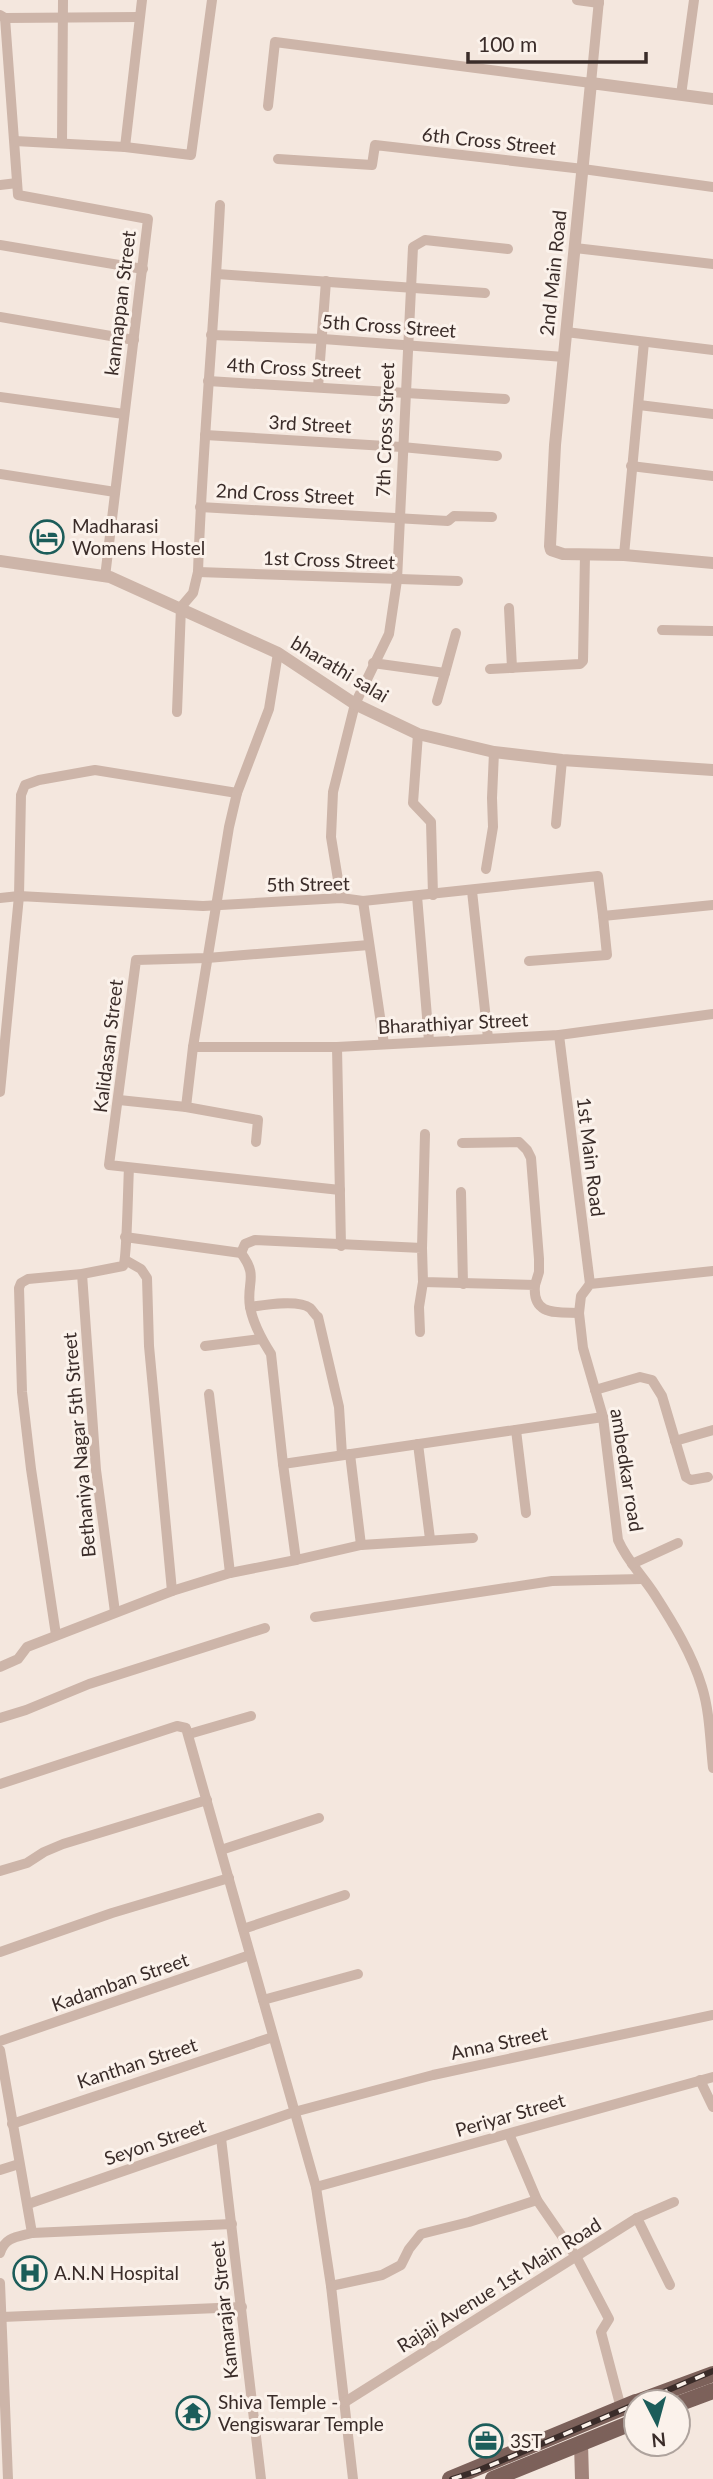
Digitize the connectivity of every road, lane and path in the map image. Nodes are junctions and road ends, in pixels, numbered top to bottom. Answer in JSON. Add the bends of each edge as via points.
{"nodes":[{"id":1,"x":63,"y":0,"type":"edge"},
{"id":2,"x":142,"y":0,"type":"edge"},
{"id":3,"x":212,"y":0,"type":"edge"},
{"id":4,"x":577,"y":0,"type":"edge"},
{"id":5,"x":694,"y":0,"type":"edge"},
{"id":6,"x":599,"y":1,"type":"edge"},
{"id":7,"x":2,"y":16,"type":"edge"},
{"id":8,"x":139,"y":17,"type":"junction"},
{"id":9,"x":63,"y":18,"type":"junction"},
{"id":10,"x":591,"y":83,"type":"junction"},
{"id":11,"x":681,"y":95,"type":"junction"},
{"id":12,"x":713,"y":99,"type":"edge"},
{"id":13,"x":268,"y":106,"type":"dead end"},
{"id":14,"x":6,"y":118,"type":"edge"},
{"id":15,"x":15,"y":141,"type":"junction"},
{"id":16,"x":62,"y":143,"type":"junction"},
{"id":17,"x":125,"y":146,"type":"junction"},
{"id":18,"x":278,"y":159,"type":"dead end"},
{"id":19,"x":583,"y":169,"type":"junction"},
{"id":20,"x":17,"y":183,"type":"junction"},
{"id":21,"x":0,"y":186,"type":"edge"},
{"id":22,"x":713,"y":187,"type":"edge"},
{"id":23,"x":220,"y":205,"type":"dead end"},
{"id":24,"x":0,"y":246,"type":"edge"},
{"id":25,"x":575,"y":248,"type":"junction"},
{"id":26,"x":508,"y":249,"type":"dead end"},
{"id":27,"x":713,"y":264,"type":"edge"},
{"id":28,"x":143,"y":269,"type":"junction"},
{"id":29,"x":217,"y":274,"type":"junction"},
{"id":30,"x":326,"y":281,"type":"junction"},
{"id":31,"x":411,"y":286,"type":"junction"},
{"id":32,"x":485,"y":293,"type":"dead end"},
{"id":33,"x":0,"y":317,"type":"edge"},
{"id":34,"x":566,"y":332,"type":"junction"},
{"id":35,"x":211,"y":335,"type":"junction"},
{"id":36,"x":323,"y":338,"type":"junction"},
{"id":37,"x":134,"y":340,"type":"junction"},
{"id":38,"x":644,"y":342,"type":"junction"},
{"id":39,"x":408,"y":344,"type":"junction"},
{"id":40,"x":713,"y":350,"type":"edge"},
{"id":41,"x":564,"y":357,"type":"junction"},
{"id":42,"x":208,"y":381,"type":"junction"},
{"id":43,"x":318,"y":387,"type":"junction"},
{"id":44,"x":405,"y":392,"type":"junction"},
{"id":45,"x":0,"y":397,"type":"edge"},
{"id":46,"x":505,"y":399,"type":"dead end"},
{"id":47,"x":639,"y":405,"type":"junction"},
{"id":48,"x":124,"y":414,"type":"junction"},
{"id":49,"x":713,"y":414,"type":"edge"},
{"id":50,"x":205,"y":435,"type":"junction"},
{"id":51,"x":402,"y":447,"type":"junction"},
{"id":52,"x":497,"y":456,"type":"dead end"},
{"id":53,"x":631,"y":466,"type":"junction"},
{"id":54,"x":0,"y":474,"type":"edge"},
{"id":55,"x":713,"y":476,"type":"edge"},
{"id":56,"x":115,"y":492,"type":"junction"},
{"id":57,"x":200,"y":507,"type":"junction"},
{"id":58,"x":492,"y":517,"type":"dead end"},
{"id":59,"x":400,"y":518,"type":"junction"},
{"id":60,"x":585,"y":555,"type":"junction"},
{"id":61,"x":624,"y":555,"type":"junction"},
{"id":62,"x":0,"y":561,"type":"edge"},
{"id":63,"x":713,"y":563,"type":"edge"},
{"id":64,"x":198,"y":572,"type":"junction"},
{"id":65,"x":105,"y":577,"type":"junction"},
{"id":66,"x":397,"y":580,"type":"junction"},
{"id":67,"x":458,"y":581,"type":"dead end"},
{"id":68,"x":181,"y":607,"type":"junction"},
{"id":69,"x":509,"y":608,"type":"dead end"},
{"id":70,"x":662,"y":630,"type":"dead end"},
{"id":71,"x":713,"y":631,"type":"edge"},
{"id":72,"x":456,"y":633,"type":"dead end"},
{"id":73,"x":278,"y":653,"type":"junction"},
{"id":74,"x":373,"y":663,"type":"junction"},
{"id":75,"x":512,"y":668,"type":"junction"},
{"id":76,"x":490,"y":669,"type":"dead end"},
{"id":77,"x":444,"y":673,"type":"junction"},
{"id":78,"x":437,"y":701,"type":"dead end"},
{"id":79,"x":355,"y":704,"type":"junction"},
{"id":80,"x":177,"y":712,"type":"dead end"},
{"id":81,"x":418,"y":734,"type":"junction"},
{"id":82,"x":494,"y":752,"type":"junction"},
{"id":83,"x":562,"y":760,"type":"junction"},
{"id":84,"x":713,"y":770,"type":"edge"},
{"id":85,"x":237,"y":793,"type":"junction"},
{"id":86,"x":556,"y":824,"type":"dead end"},
{"id":87,"x":486,"y":869,"type":"dead end"},
{"id":88,"x":472,"y":891,"type":"junction"},
{"id":89,"x":433,"y":895,"type":"junction"},
{"id":90,"x":19,"y":896,"type":"junction"},
{"id":91,"x":417,"y":896,"type":"junction"},
{"id":92,"x":0,"y":898,"type":"edge"},
{"id":93,"x":341,"y":898,"type":"junction"},
{"id":94,"x":363,"y":901,"type":"junction"},
{"id":95,"x":713,"y":905,"type":"edge"},
{"id":96,"x":217,"y":906,"type":"junction"},
{"id":97,"x":603,"y":916,"type":"junction"},
{"id":98,"x":369,"y":945,"type":"junction"},
{"id":99,"x":207,"y":958,"type":"junction"},
{"id":100,"x":530,"y":961,"type":"dead end"},
{"id":101,"x":713,"y":1014,"type":"edge"},
{"id":102,"x":559,"y":1035,"type":"junction"},
{"id":103,"x":488,"y":1038,"type":"junction"},
{"id":104,"x":429,"y":1041,"type":"junction"},
{"id":105,"x":384,"y":1044,"type":"junction"},
{"id":106,"x":192,"y":1047,"type":"junction"},
{"id":107,"x":337,"y":1047,"type":"junction"},
{"id":108,"x":0,"y":1092,"type":"edge"},
{"id":109,"x":119,"y":1100,"type":"junction"},
{"id":110,"x":186,"y":1107,"type":"junction"},
{"id":111,"x":425,"y":1134,"type":"dead end"},
{"id":112,"x":256,"y":1142,"type":"dead end"},
{"id":113,"x":462,"y":1143,"type":"dead end"},
{"id":114,"x":129,"y":1168,"type":"junction"},
{"id":115,"x":340,"y":1190,"type":"junction"},
{"id":116,"x":461,"y":1192,"type":"dead end"},
{"id":117,"x":125,"y":1237,"type":"junction"},
{"id":118,"x":341,"y":1246,"type":"junction"},
{"id":119,"x":422,"y":1248,"type":"junction"},
{"id":120,"x":241,"y":1253,"type":"junction"},
{"id":121,"x":127,"y":1261,"type":"junction"},
{"id":122,"x":713,"y":1271,"type":"edge"},
{"id":123,"x":82,"y":1274,"type":"junction"},
{"id":124,"x":423,"y":1282,"type":"junction"},
{"id":125,"x":463,"y":1284,"type":"junction"},
{"id":126,"x":590,"y":1284,"type":"junction"},
{"id":127,"x":535,"y":1285,"type":"junction"},
{"id":128,"x":250,"y":1307,"type":"junction"},
{"id":129,"x":579,"y":1312,"type":"junction"},
{"id":130,"x":420,"y":1332,"type":"dead end"},
{"id":131,"x":261,"y":1339,"type":"junction"},
{"id":132,"x":205,"y":1346,"type":"dead end"},
{"id":133,"x":595,"y":1390,"type":"junction"},
{"id":134,"x":209,"y":1394,"type":"dead end"},
{"id":135,"x":603,"y":1417,"type":"junction"},
{"id":136,"x":516,"y":1430,"type":"junction"},
{"id":137,"x":713,"y":1430,"type":"edge"},
{"id":138,"x":675,"y":1441,"type":"junction"},
{"id":139,"x":418,"y":1444,"type":"junction"},
{"id":140,"x":346,"y":1455,"type":"junction"},
{"id":141,"x":283,"y":1464,"type":"junction"},
{"id":142,"x":708,"y":1477,"type":"dead end"},
{"id":143,"x":526,"y":1513,"type":"dead end"},
{"id":144,"x":473,"y":1538,"type":"dead end"},
{"id":145,"x":430,"y":1539,"type":"junction"},
{"id":146,"x":678,"y":1543,"type":"dead end"},
{"id":147,"x":361,"y":1545,"type":"junction"},
{"id":148,"x":296,"y":1560,"type":"junction"},
{"id":149,"x":632,"y":1564,"type":"junction"},
{"id":150,"x":230,"y":1573,"type":"junction"},
{"id":151,"x":642,"y":1579,"type":"junction"},
{"id":152,"x":172,"y":1591,"type":"junction"},
{"id":153,"x":115,"y":1612,"type":"junction"},
{"id":154,"x":314,"y":1617,"type":"dead end"},
{"id":155,"x":265,"y":1628,"type":"dead end"},
{"id":156,"x":56,"y":1635,"type":"junction"},
{"id":157,"x":0,"y":1667,"type":"edge"},
{"id":158,"x":251,"y":1716,"type":"dead end"},
{"id":159,"x":0,"y":1718,"type":"edge"},
{"id":160,"x":188,"y":1732,"type":"junction"},
{"id":161,"x":713,"y":1768,"type":"edge"},
{"id":162,"x":0,"y":1784,"type":"edge"},
{"id":163,"x":207,"y":1800,"type":"junction"},
{"id":164,"x":319,"y":1818,"type":"dead end"},
{"id":165,"x":221,"y":1850,"type":"junction"},
{"id":166,"x":0,"y":1871,"type":"edge"},
{"id":167,"x":229,"y":1878,"type":"junction"},
{"id":168,"x":345,"y":1895,"type":"dead end"},
{"id":169,"x":243,"y":1929,"type":"junction"},
{"id":170,"x":0,"y":1952,"type":"edge"},
{"id":171,"x":250,"y":1955,"type":"junction"},
{"id":172,"x":358,"y":1975,"type":"dead end"},
{"id":173,"x":263,"y":2000,"type":"junction"},
{"id":174,"x":713,"y":2015,"type":"edge"},
{"id":175,"x":273,"y":2037,"type":"junction"},
{"id":176,"x":0,"y":2041,"type":"edge"},
{"id":177,"x":1,"y":2058,"type":"edge"},
{"id":178,"x":713,"y":2077,"type":"edge"},
{"id":179,"x":700,"y":2080,"type":"junction"},
{"id":180,"x":713,"y":2107,"type":"edge"},
{"id":181,"x":294,"y":2112,"type":"junction"},
{"id":182,"x":12,"y":2124,"type":"junction"},
{"id":183,"x":509,"y":2133,"type":"junction"},
{"id":184,"x":221,"y":2138,"type":"junction"},
{"id":185,"x":19,"y":2164,"type":"junction"},
{"id":186,"x":0,"y":2169,"type":"edge"},
{"id":187,"x":316,"y":2188,"type":"junction"},
{"id":188,"x":537,"y":2200,"type":"junction"},
{"id":189,"x":674,"y":2202,"type":"dead end"},
{"id":190,"x":28,"y":2204,"type":"junction"},
{"id":191,"x":637,"y":2218,"type":"junction"},
{"id":192,"x":232,"y":2224,"type":"junction"},
{"id":193,"x":32,"y":2233,"type":"junction"},
{"id":194,"x":0,"y":2253,"type":"edge"},
{"id":195,"x":576,"y":2258,"type":"junction"},
{"id":196,"x":0,"y":2283,"type":"edge"},
{"id":197,"x":670,"y":2285,"type":"dead end"},
{"id":198,"x":331,"y":2286,"type":"junction"},
{"id":199,"x":242,"y":2307,"type":"junction"},
{"id":200,"x":2,"y":2317,"type":"junction"},
{"id":201,"x":1,"y":2369,"type":"edge"},
{"id":202,"x":713,"y":2374,"type":"edge"},
{"id":203,"x":624,"y":2388,"type":"edge"},
{"id":204,"x":692,"y":2390,"type":"edge"},
{"id":205,"x":713,"y":2390,"type":"edge"},
{"id":206,"x":692,"y":2396,"type":"edge"},
{"id":207,"x":345,"y":2402,"type":"junction"},
{"id":208,"x":622,"y":2408,"type":"edge"},
{"id":209,"x":622,"y":2427,"type":"edge"},
{"id":210,"x":581,"y":2443,"type":"junction"},
{"id":211,"x":3,"y":2459,"type":"edge"},
{"id":212,"x":468,"y":2476,"type":"edge"},
{"id":213,"x":8,"y":2479,"type":"edge"},
{"id":214,"x":261,"y":2479,"type":"edge"},
{"id":215,"x":353,"y":2479,"type":"edge"},
{"id":216,"x":450,"y":2479,"type":"edge"},
{"id":217,"x":493,"y":2479,"type":"edge"},
{"id":218,"x":582,"y":2479,"type":"edge"}],
"edges":[{"from":1,"to":9,"type":"street"},
{"from":2,"to":8,"type":"street"},
{"from":3,"to":17,"type":"street","via":[[191,155]]},
{"from":4,"to":6,"type":"street"},
{"from":5,"to":11,"type":"street"},
{"from":6,"to":10,"type":"street","name":"2nd Main Road"},
{"from":7,"to":9,"type":"street"},
{"from":7,"to":14,"type":"street"},
{"from":8,"to":9,"type":"street"},
{"from":8,"to":17,"type":"street"},
{"from":9,"to":16,"type":"street"},
{"from":10,"to":11,"type":"street"},
{"from":10,"to":13,"type":"street","via":[[275,42]]},
{"from":10,"to":19,"type":"street","name":"2nd Main Road"},
{"from":11,"to":12,"type":"street"},
{"from":14,"to":15,"type":"street"},
{"from":15,"to":16,"type":"street"},
{"from":15,"to":20,"type":"street"},
{"from":16,"to":17,"type":"street"},
{"from":18,"to":19,"type":"street","name":"6th Cross Street","via":[[372,165],[375,145]]},
{"from":19,"to":22,"type":"street","name":"6th Cross Street"},
{"from":19,"to":25,"type":"street","name":"2nd Main Road"},
{"from":20,"to":21,"type":"street"},
{"from":20,"to":28,"type":"street","name":"kannappan Street","via":[[18,195],[148,219]]},
{"from":23,"to":29,"type":"street"},
{"from":24,"to":28,"type":"street"},
{"from":25,"to":27,"type":"street"},
{"from":25,"to":34,"type":"street","name":"2nd Main Road"},
{"from":26,"to":31,"type":"street","name":"7th Cross Street","via":[[420,242],[413,247]]},
{"from":28,"to":37,"type":"street","name":"kannappan Street"},
{"from":29,"to":30,"type":"street"},
{"from":29,"to":35,"type":"street"},
{"from":30,"to":31,"type":"street"},
{"from":30,"to":36,"type":"street"},
{"from":31,"to":32,"type":"street"},
{"from":31,"to":39,"type":"street","name":"7th Cross Street"},
{"from":33,"to":37,"type":"street"},
{"from":34,"to":38,"type":"street"},
{"from":34,"to":41,"type":"street","name":"2nd Main Road"},
{"from":35,"to":36,"type":"street","name":"5th Cross Street"},
{"from":35,"to":42,"type":"street"},
{"from":36,"to":39,"type":"street","name":"5th Cross Street"},
{"from":36,"to":43,"type":"street"},
{"from":37,"to":48,"type":"street","name":"kannappan Street"},
{"from":38,"to":40,"type":"street"},
{"from":38,"to":47,"type":"street"},
{"from":39,"to":41,"type":"street","name":"5th Cross Street"},
{"from":39,"to":44,"type":"street","name":"7th Cross Street"},
{"from":41,"to":60,"type":"street","name":"2nd Main Road","via":[[551,550]]},
{"from":42,"to":43,"type":"street","name":"4th Cross Street"},
{"from":42,"to":50,"type":"street"},
{"from":43,"to":44,"type":"street","name":"4th Cross Street"},
{"from":44,"to":46,"type":"street","name":"4th Cross Street"},
{"from":44,"to":51,"type":"street","name":"7th Cross Street"},
{"from":45,"to":48,"type":"street"},
{"from":47,"to":49,"type":"street"},
{"from":47,"to":53,"type":"street"},
{"from":48,"to":56,"type":"street","name":"kannappan Street"},
{"from":50,"to":51,"type":"street","name":"3rd Street"},
{"from":50,"to":57,"type":"street"},
{"from":51,"to":52,"type":"street","name":"3rd Street"},
{"from":51,"to":59,"type":"street","name":"7th Cross Street"},
{"from":53,"to":55,"type":"street"},
{"from":53,"to":61,"type":"street"},
{"from":54,"to":56,"type":"street"},
{"from":56,"to":65,"type":"street","name":"kannappan Street"},
{"from":57,"to":59,"type":"street","name":"2nd Cross Street"},
{"from":57,"to":64,"type":"street"},
{"from":58,"to":59,"type":"street","name":"2nd Cross Street","via":[[454,516],[448,521]]},
{"from":59,"to":66,"type":"street","name":"7th Cross Street"},
{"from":60,"to":61,"type":"street"},
{"from":60,"to":75,"type":"street","via":[[583,662]]},
{"from":61,"to":63,"type":"street"},
{"from":62,"to":65,"type":"street","name":"bharathi salai"},
{"from":64,"to":66,"type":"street","name":"1st Cross Street"},
{"from":64,"to":68,"type":"street","via":[[193,593]]},
{"from":65,"to":68,"type":"street","name":"bharathi salai"},
{"from":66,"to":67,"type":"street","name":"1st Cross Street"},
{"from":66,"to":74,"type":"street","name":"7th Cross Street","via":[[389,634]]},
{"from":68,"to":73,"type":"street","name":"bharathi salai"},
{"from":68,"to":80,"type":"street"},
{"from":69,"to":75,"type":"street"},
{"from":70,"to":71,"type":"street"},
{"from":72,"to":77,"type":"street"},
{"from":73,"to":79,"type":"street","name":"bharathi salai"},
{"from":73,"to":85,"type":"street","via":[[269,709]]},
{"from":74,"to":77,"type":"street"},
{"from":74,"to":79,"type":"street","name":"7th Cross Street"},
{"from":75,"to":76,"type":"street"},
{"from":77,"to":78,"type":"street"},
{"from":79,"to":81,"type":"street","name":"bharathi salai"},
{"from":79,"to":93,"type":"street","name":"7th Cross Street","via":[[333,792],[331,837]]},
{"from":81,"to":82,"type":"street","name":"bharathi salai"},
{"from":81,"to":89,"type":"street","via":[[413,803],[431,822]]},
{"from":82,"to":83,"type":"street","name":"bharathi salai"},
{"from":82,"to":87,"type":"street","via":[[493,827]]},
{"from":83,"to":84,"type":"street","name":"bharathi salai"},
{"from":83,"to":86,"type":"street"},
{"from":85,"to":90,"type":"street","via":[[95,769],[25,785]]},
{"from":85,"to":96,"type":"street"},
{"from":88,"to":89,"type":"street","name":"5th Street"},
{"from":88,"to":97,"type":"street","name":"5th Street","via":[[598,876]]},
{"from":88,"to":103,"type":"street"},
{"from":89,"to":91,"type":"street","name":"5th Street"},
{"from":90,"to":92,"type":"street","name":"5th Street"},
{"from":90,"to":96,"type":"street","name":"5th Street"},
{"from":90,"to":108,"type":"street"},
{"from":91,"to":94,"type":"street","name":"5th Street"},
{"from":91,"to":104,"type":"street"},
{"from":93,"to":94,"type":"street","name":"5th Street"},
{"from":93,"to":96,"type":"street","name":"5th Street"},
{"from":94,"to":98,"type":"street"},
{"from":95,"to":97,"type":"street"},
{"from":96,"to":99,"type":"street"},
{"from":97,"to":100,"type":"street","via":[[607,955]]},
{"from":98,"to":99,"type":"street"},
{"from":98,"to":105,"type":"street"},
{"from":99,"to":106,"type":"street"},
{"from":99,"to":109,"type":"street","name":"Kalidasan Street","via":[[136,960]]},
{"from":101,"to":102,"type":"street","name":"Bharathiyar Street"},
{"from":102,"to":103,"type":"street","name":"Bharathiyar Street"},
{"from":102,"to":126,"type":"street","name":"1st Main Road"},
{"from":103,"to":104,"type":"street","name":"Bharathiyar Street"},
{"from":104,"to":105,"type":"street","name":"Bharathiyar Street"},
{"from":105,"to":107,"type":"street","name":"Bharathiyar Street"},
{"from":106,"to":107,"type":"street","name":"Bharathiyar Street"},
{"from":106,"to":110,"type":"street"},
{"from":107,"to":115,"type":"street"},
{"from":109,"to":110,"type":"street"},
{"from":109,"to":114,"type":"street","name":"Kalidasan Street","via":[[109,1166]]},
{"from":110,"to":112,"type":"street","via":[[258,1121]]},
{"from":111,"to":119,"type":"street"},
{"from":113,"to":127,"type":"street","via":[[519,1142],[527,1150],[539,1259]]},
{"from":114,"to":115,"type":"street"},
{"from":114,"to":117,"type":"street"},
{"from":115,"to":118,"type":"street"},
{"from":116,"to":125,"type":"street"},
{"from":117,"to":120,"type":"street"},
{"from":117,"to":121,"type":"street"},
{"from":118,"to":119,"type":"street"},
{"from":118,"to":120,"type":"street","via":[[255,1240]]},
{"from":119,"to":124,"type":"street"},
{"from":120,"to":128,"type":"street","via":[[251,1266]]},
{"from":121,"to":123,"type":"street","via":[[123,1266]]},
{"from":121,"to":152,"type":"street","via":[[147,1278]]},
{"from":122,"to":126,"type":"street"},
{"from":123,"to":153,"type":"street","name":"Bethaniya Nagar 5th Street","via":[[96,1470]]},
{"from":123,"to":156,"type":"street","via":[[28,1279],[19,1292],[22,1392]]},
{"from":124,"to":125,"type":"street"},
{"from":124,"to":130,"type":"street"},
{"from":125,"to":127,"type":"street"},
{"from":126,"to":129,"type":"street","name":"ambedkar road","via":[[581,1296]]},
{"from":127,"to":129,"type":"street","via":[[534,1297],[547,1311]]},
{"from":128,"to":131,"type":"street"},
{"from":128,"to":140,"type":"street","via":[[301,1304],[318,1317]]},
{"from":129,"to":133,"type":"street","name":"ambedkar road"},
{"from":131,"to":132,"type":"street"},
{"from":131,"to":141,"type":"street","via":[[271,1354]]},
{"from":133,"to":135,"type":"street","name":"ambedkar road"},
{"from":133,"to":138,"type":"street","via":[[640,1377],[652,1380],[662,1396]]},
{"from":134,"to":150,"type":"street"},
{"from":135,"to":136,"type":"street"},
{"from":135,"to":149,"type":"street","name":"ambedkar road","via":[[618,1540]]},
{"from":136,"to":139,"type":"street"},
{"from":136,"to":143,"type":"street"},
{"from":137,"to":138,"type":"street"},
{"from":138,"to":142,"type":"street","via":[[687,1480]]},
{"from":139,"to":140,"type":"street"},
{"from":139,"to":145,"type":"street"},
{"from":140,"to":141,"type":"street"},
{"from":140,"to":147,"type":"street"},
{"from":141,"to":148,"type":"street"},
{"from":144,"to":145,"type":"street"},
{"from":145,"to":147,"type":"street"},
{"from":146,"to":149,"type":"street"},
{"from":147,"to":148,"type":"street"},
{"from":148,"to":150,"type":"street"},
{"from":149,"to":151,"type":"street","name":"ambedkar road"},
{"from":150,"to":152,"type":"street"},
{"from":151,"to":154,"type":"street","via":[[552,1581]]},
{"from":151,"to":161,"type":"street","name":"ambedkar road","via":[[676,1628],[702,1685]]},
{"from":152,"to":153,"type":"street"},
{"from":153,"to":156,"type":"street"},
{"from":155,"to":159,"type":"street","via":[[89,1684]]},
{"from":156,"to":157,"type":"street","via":[[27,1647],[18,1659]]},
{"from":158,"to":160,"type":"street"},
{"from":160,"to":162,"type":"street","via":[[177,1726]]},
{"from":160,"to":163,"type":"street"},
{"from":163,"to":165,"type":"street"},
{"from":163,"to":166,"type":"street","via":[[64,1844]]},
{"from":164,"to":165,"type":"street"},
{"from":165,"to":167,"type":"street"},
{"from":167,"to":169,"type":"street"},
{"from":167,"to":170,"type":"street"},
{"from":168,"to":169,"type":"street"},
{"from":169,"to":171,"type":"street"},
{"from":171,"to":173,"type":"street"},
{"from":171,"to":176,"type":"street","name":"Kadamban Street"},
{"from":172,"to":173,"type":"street"},
{"from":173,"to":175,"type":"street"},
{"from":174,"to":181,"type":"street","name":"Anna Street","via":[[433,2075]]},
{"from":175,"to":181,"type":"street"},
{"from":175,"to":182,"type":"street","name":"Kanthan Street"},
{"from":177,"to":182,"type":"street"},
{"from":178,"to":179,"type":"street","name":"Periyar Street"},
{"from":179,"to":180,"type":"street"},
{"from":179,"to":183,"type":"street","name":"Periyar Street"},
{"from":181,"to":184,"type":"street","name":"Seyon Street"},
{"from":181,"to":187,"type":"street"},
{"from":182,"to":185,"type":"street"},
{"from":183,"to":187,"type":"street","name":"Periyar Street"},
{"from":183,"to":188,"type":"street"},
{"from":184,"to":190,"type":"street","name":"Seyon Street"},
{"from":184,"to":192,"type":"street","name":"Kamarajar Street"},
{"from":185,"to":186,"type":"street"},
{"from":185,"to":190,"type":"street"},
{"from":187,"to":198,"type":"street"},
{"from":188,"to":195,"type":"street"},
{"from":188,"to":198,"type":"street","via":[[421,2234],[401,2265],[382,2275]]},
{"from":189,"to":191,"type":"street","name":"Rajaji Avenue 1st Main Road"},
{"from":190,"to":193,"type":"street"},
{"from":191,"to":195,"type":"street","name":"Rajaji Avenue 1st Main Road"},
{"from":191,"to":197,"type":"street"},
{"from":192,"to":193,"type":"street"},
{"from":192,"to":199,"type":"street","name":"Kamarajar Street"},
{"from":193,"to":194,"type":"street","via":[[8,2239]]},
{"from":195,"to":203,"type":"street","via":[[609,2319],[601,2332]]},
{"from":195,"to":207,"type":"street","name":"Rajaji Avenue 1st Main Road"},
{"from":196,"to":200,"type":"street"},
{"from":198,"to":207,"type":"street"},
{"from":199,"to":200,"type":"street"},
{"from":199,"to":214,"type":"street","name":"Kamarajar Street"},
{"from":200,"to":201,"type":"street"},
{"from":201,"to":211,"type":"street"},
{"from":202,"to":204,"type":"main road"},
{"from":205,"to":206,"type":"main road"},
{"from":207,"to":215,"type":"street"},
{"from":208,"to":212,"type":"main road"},
{"from":209,"to":210,"type":"main road"},
{"from":210,"to":217,"type":"main road"},
{"from":210,"to":218,"type":"main road"},
{"from":211,"to":213,"type":"street"},
{"from":212,"to":216,"type":"main road"}]}
